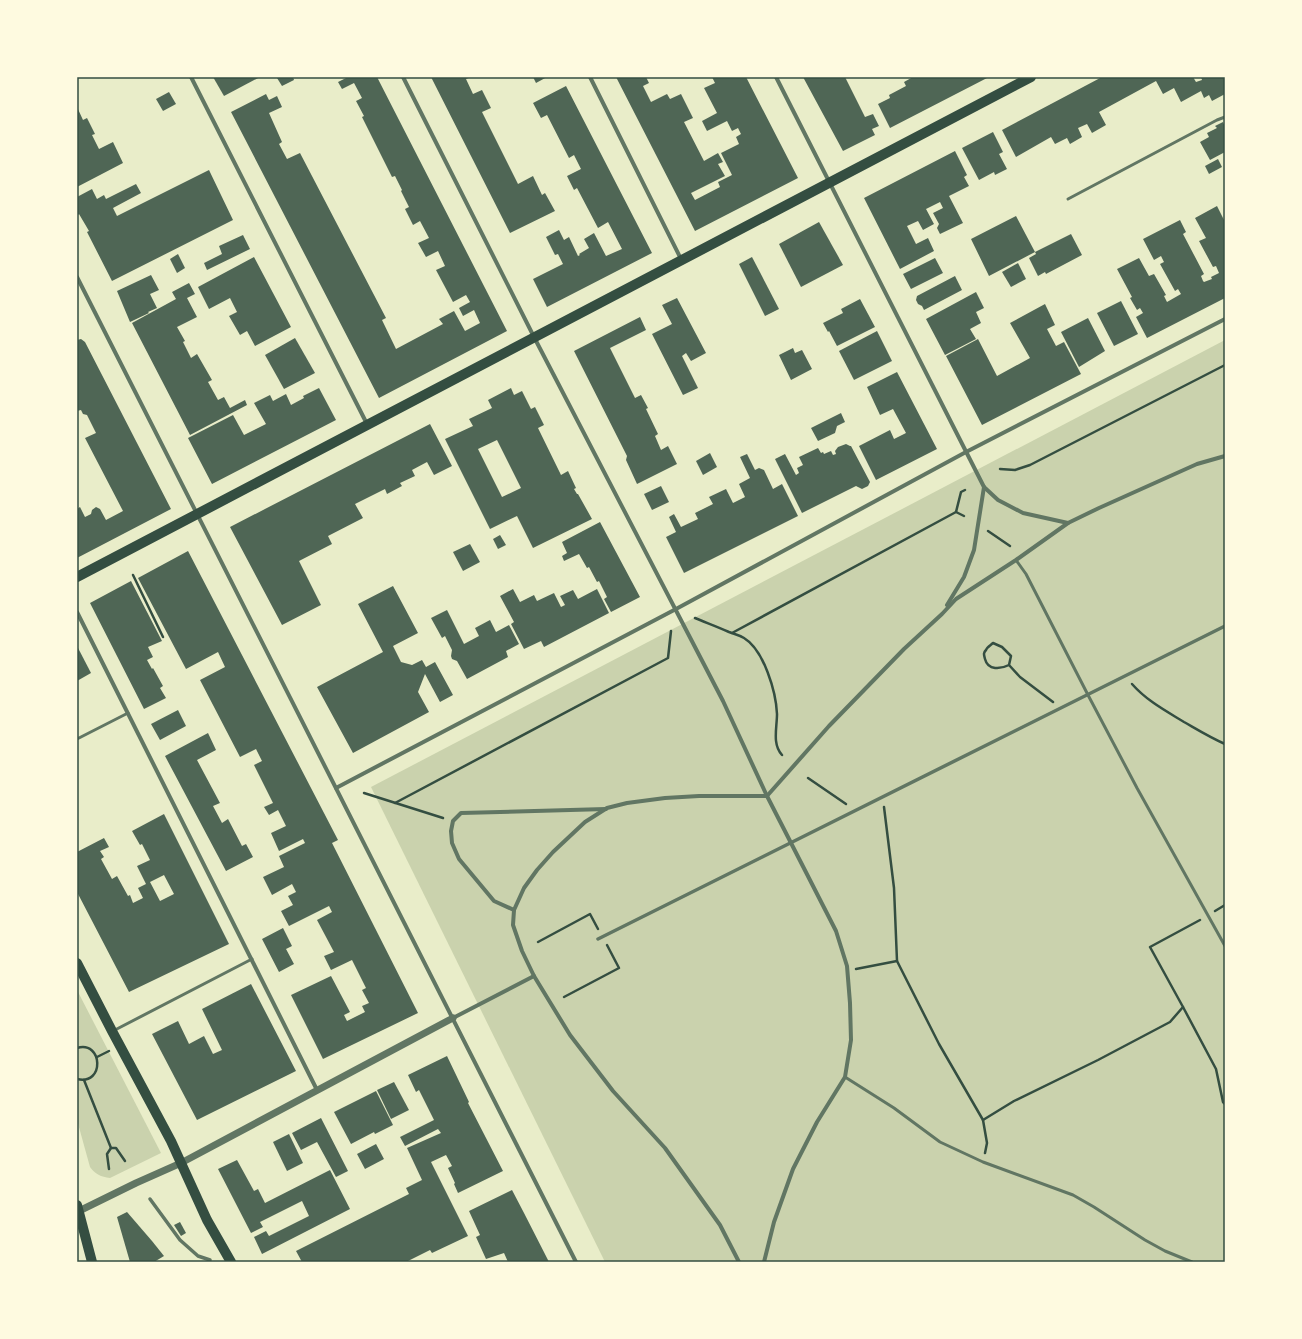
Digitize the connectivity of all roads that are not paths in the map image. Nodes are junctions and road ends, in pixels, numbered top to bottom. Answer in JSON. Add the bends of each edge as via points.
{"nodes":[{"id":1,"x":191,"y":77,"type":"edge"},
{"id":2,"x":403,"y":77,"type":"edge"},
{"id":3,"x":590,"y":77,"type":"edge"},
{"id":4,"x":776,"y":77,"type":"edge"},
{"id":5,"x":1031,"y":77,"type":"edge"},
{"id":6,"x":1018,"y":80,"type":"edge"},
{"id":7,"x":1225,"y":118,"type":"edge"},
{"id":8,"x":829,"y":183,"type":"junction"},
{"id":9,"x":1068,"y":199,"type":"dead end"},
{"id":10,"x":682,"y":260,"type":"junction"},
{"id":11,"x":77,"y":277,"type":"edge"},
{"id":12,"x":1225,"y":319,"type":"edge"},
{"id":13,"x":534,"y":337,"type":"junction"},
{"id":14,"x":368,"y":425,"type":"junction"},
{"id":15,"x":966,"y":452,"type":"junction"},
{"id":16,"x":1225,"y":456,"type":"edge"},
{"id":17,"x":984,"y":487,"type":"junction"},
{"id":18,"x":197,"y":514,"type":"junction"},
{"id":19,"x":1068,"y":523,"type":"junction"},
{"id":20,"x":1016,"y":560,"type":"junction"},
{"id":21,"x":77,"y":577,"type":"edge"},
{"id":22,"x":676,"y":609,"type":"junction"},
{"id":23,"x":77,"y":612,"type":"edge"},
{"id":24,"x":942,"y":614,"type":"junction"},
{"id":25,"x":1225,"y":626,"type":"edge"},
{"id":26,"x":1088,"y":695,"type":"junction"},
{"id":27,"x":128,"y":713,"type":"junction"},
{"id":28,"x":77,"y":739,"type":"edge"},
{"id":29,"x":336,"y":788,"type":"junction"},
{"id":30,"x":767,"y":796,"type":"junction"},
{"id":31,"x":607,"y":808,"type":"junction"},
{"id":32,"x":792,"y":842,"type":"junction"},
{"id":33,"x":514,"y":910,"type":"junction"},
{"id":34,"x":598,"y":940,"type":"dead end"},
{"id":35,"x":1225,"y":946,"type":"edge"},
{"id":36,"x":252,"y":959,"type":"junction"},
{"id":37,"x":77,"y":963,"type":"edge"},
{"id":38,"x":534,"y":976,"type":"junction"},
{"id":39,"x":453,"y":1018,"type":"junction"},
{"id":40,"x":112,"y":1031,"type":"junction"},
{"id":41,"x":845,"y":1077,"type":"junction"},
{"id":42,"x":317,"y":1090,"type":"junction"},
{"id":43,"x":181,"y":1163,"type":"junction"},
{"id":44,"x":150,"y":1199,"type":"dead end"},
{"id":45,"x":78,"y":1208,"type":"edge"},
{"id":46,"x":210,"y":1260,"type":"dead end"},
{"id":47,"x":92,"y":1262,"type":"edge"},
{"id":48,"x":231,"y":1262,"type":"edge"},
{"id":49,"x":576,"y":1262,"type":"edge"},
{"id":50,"x":738,"y":1262,"type":"edge"},
{"id":51,"x":764,"y":1262,"type":"edge"},
{"id":52,"x":1192,"y":1262,"type":"edge"}],
"edges":[{"from":1,"to":14,"type":"street"},
{"from":2,"to":13,"type":"street"},
{"from":3,"to":10,"type":"street"},
{"from":4,"to":8,"type":"street"},
{"from":5,"to":6,"type":"main road"},
{"from":6,"to":8,"type":"main road"},
{"from":7,"to":9,"type":"lane"},
{"from":8,"to":10,"type":"main road"},
{"from":8,"to":15,"type":"street"},
{"from":10,"to":13,"type":"main road"},
{"from":11,"to":18,"type":"street"},
{"from":12,"to":15,"type":"street"},
{"from":13,"to":14,"type":"main road"},
{"from":13,"to":22,"type":"street"},
{"from":14,"to":18,"type":"main road"},
{"from":15,"to":17,"type":"street"},
{"from":15,"to":22,"type":"street"},
{"from":16,"to":19,"type":"street","via":[[1197,464]]},
{"from":17,"to":19,"type":"street","via":[[998,500],[1024,513]]},
{"from":17,"to":24,"type":"street","via":[[974,550],[964,577]]},
{"from":18,"to":21,"type":"main road"},
{"from":18,"to":29,"type":"street"},
{"from":19,"to":20,"type":"street"},
{"from":20,"to":24,"type":"street","via":[[956,599]]},
{"from":20,"to":26,"type":"lane","via":[[1026,574]]},
{"from":22,"to":29,"type":"street"},
{"from":22,"to":30,"type":"street","via":[[723,701]]},
{"from":23,"to":27,"type":"street"},
{"from":24,"to":30,"type":"street","via":[[829,726]]},
{"from":25,"to":26,"type":"street"},
{"from":26,"to":32,"type":"street"},
{"from":26,"to":35,"type":"lane"},
{"from":27,"to":28,"type":"lane"},
{"from":27,"to":36,"type":"street"},
{"from":29,"to":39,"type":"street"},
{"from":30,"to":31,"type":"street","via":[[665,798]]},
{"from":30,"to":32,"type":"street"},
{"from":31,"to":33,"type":"street","via":[[585,822],[553,852],[524,888]]},
{"from":31,"to":33,"type":"street","via":[[461,813],[453,821],[452,843],[459,859],[494,901]]},
{"from":32,"to":34,"type":"street"},
{"from":32,"to":41,"type":"street","via":[[836,931],[847,971],[851,1040]]},
{"from":33,"to":38,"type":"street","via":[[513,925]]},
{"from":36,"to":40,"type":"lane"},
{"from":36,"to":42,"type":"street"},
{"from":37,"to":40,"type":"main road"},
{"from":38,"to":39,"type":"street"},
{"from":38,"to":50,"type":"street","via":[[570,1035],[613,1091],[665,1148],[720,1225]]},
{"from":39,"to":42,"type":"street"},
{"from":39,"to":49,"type":"street"},
{"from":40,"to":43,"type":"main road"},
{"from":41,"to":51,"type":"street","via":[[817,1122],[793,1169],[774,1222]]},
{"from":41,"to":52,"type":"lane","via":[[894,1108],[940,1142],[983,1162],[1074,1195],[1145,1240]]},
{"from":42,"to":43,"type":"street"},
{"from":43,"to":45,"type":"street"},
{"from":43,"to":48,"type":"main road","via":[[207,1220]]},
{"from":44,"to":46,"type":"street","via":[[180,1240],[198,1256]]},
{"from":45,"to":47,"type":"main road"}]}
